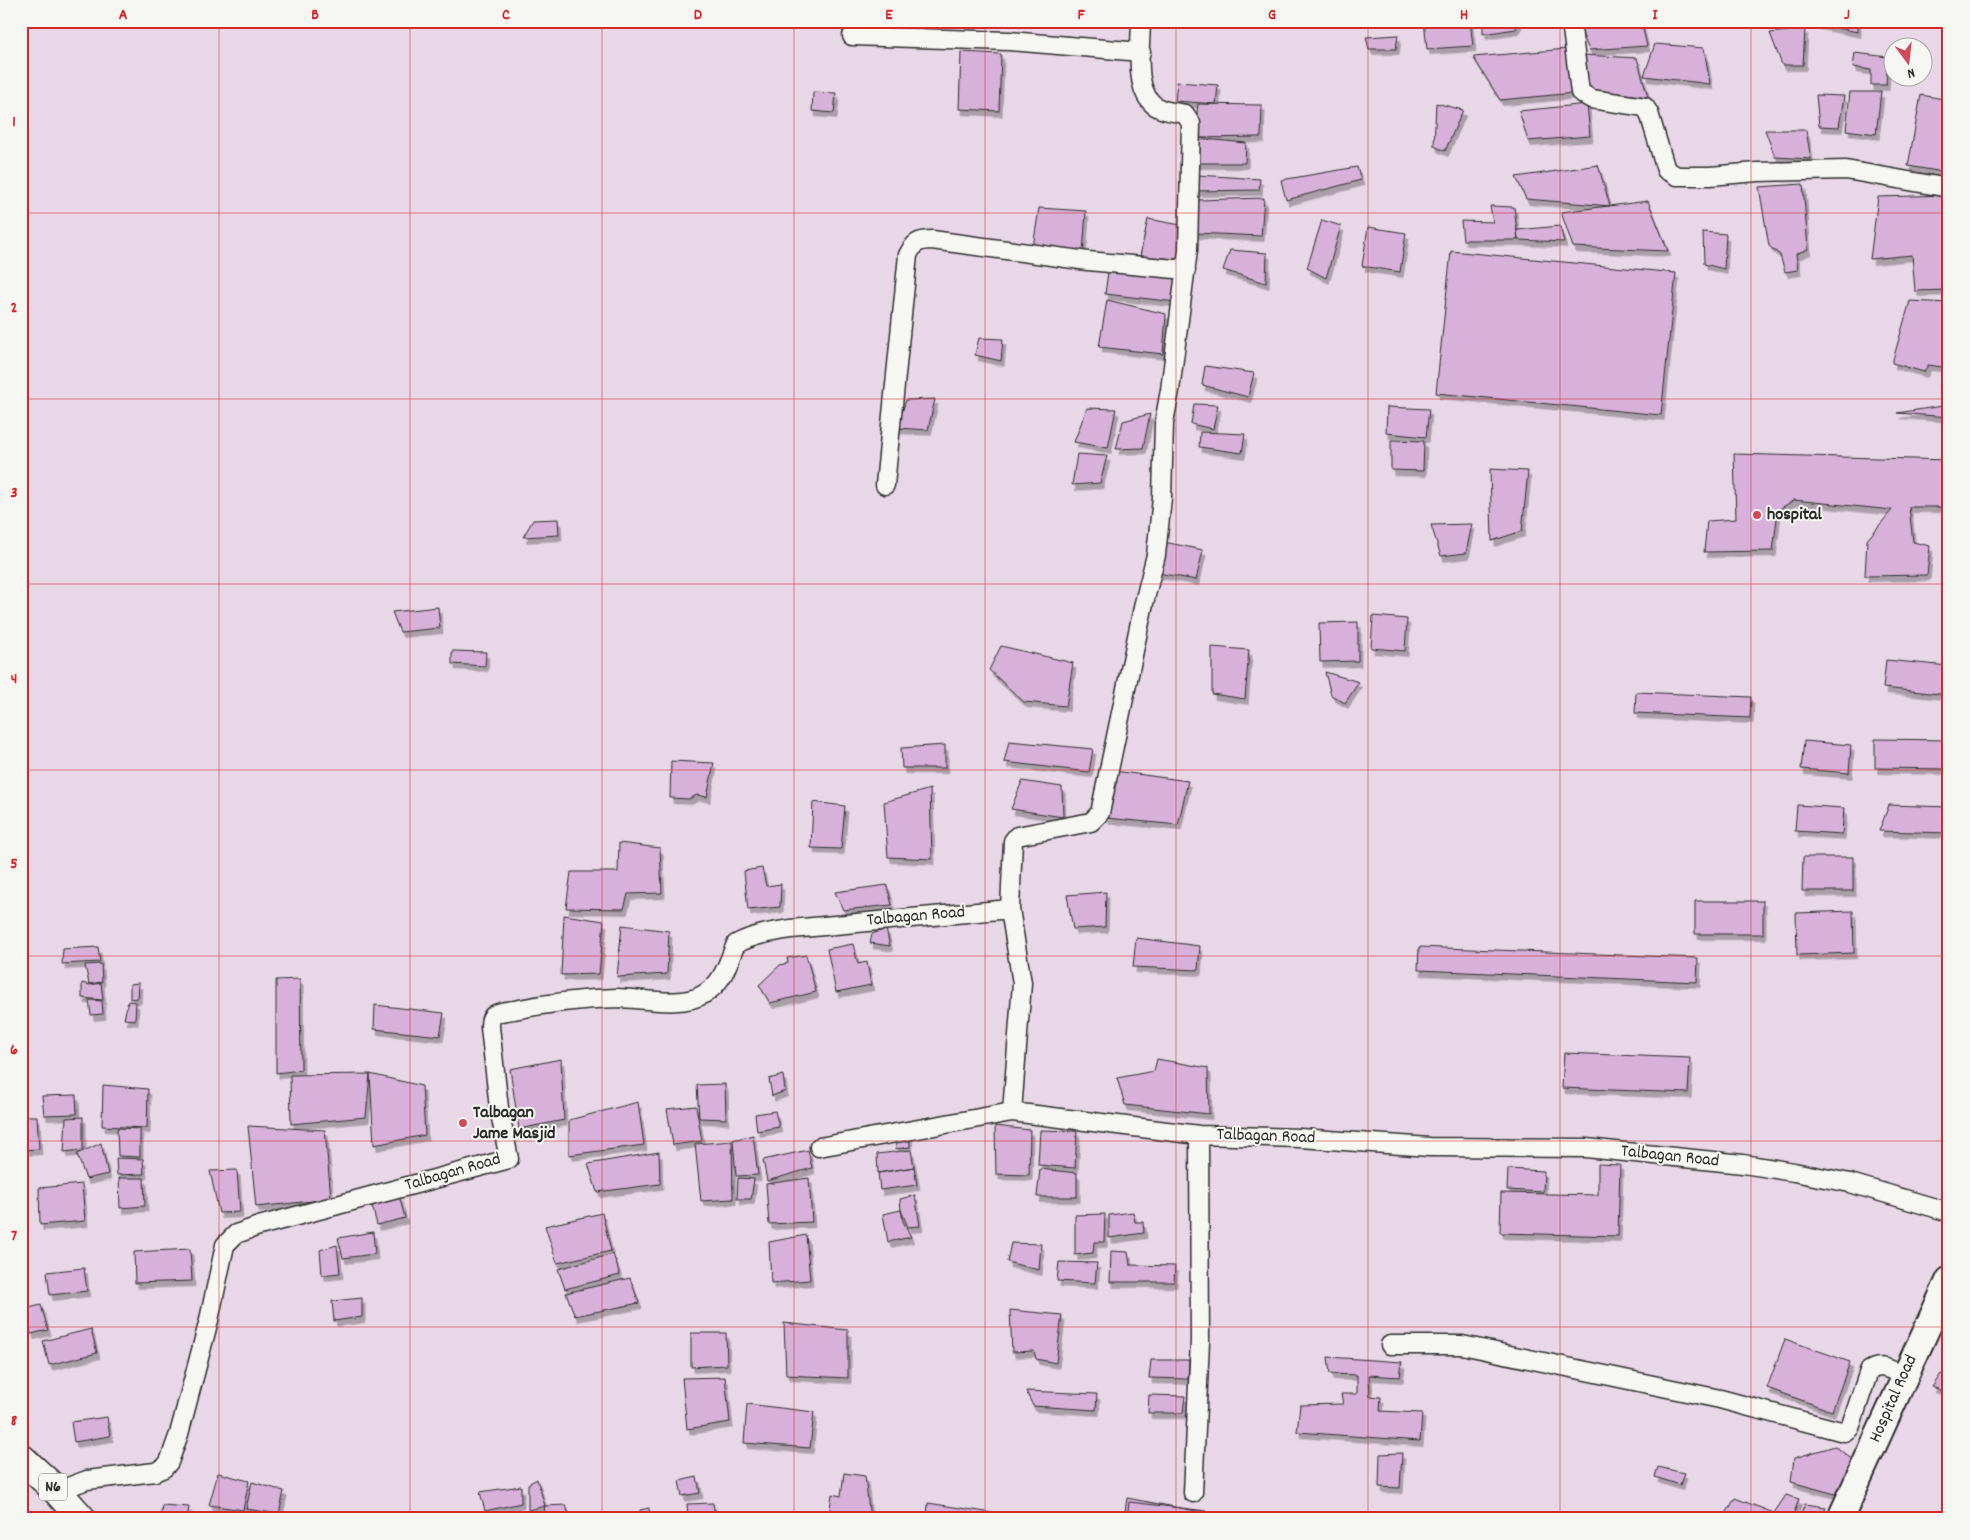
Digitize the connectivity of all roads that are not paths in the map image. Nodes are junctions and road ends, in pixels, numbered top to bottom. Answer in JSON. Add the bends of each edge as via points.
{"nodes":[{"id":1,"x":1141,"y":21,"type":"edge"},
{"id":2,"x":1571,"y":21,"type":"edge"},
{"id":3,"x":852,"y":36,"type":"dead end"},
{"id":4,"x":1140,"y":52,"type":"junction"},
{"id":5,"x":1949,"y":188,"type":"edge"},
{"id":6,"x":1186,"y":270,"type":"junction"},
{"id":7,"x":885,"y":485,"type":"dead end"},
{"id":8,"x":1010,"y":909,"type":"junction"},
{"id":9,"x":1012,"y":1112,"type":"junction"},
{"id":10,"x":1199,"y":1135,"type":"junction"},
{"id":11,"x":819,"y":1147,"type":"dead end"},
{"id":12,"x":1949,"y":1212,"type":"edge"},
{"id":13,"x":1949,"y":1280,"type":"edge"},
{"id":14,"x":1390,"y":1345,"type":"dead end"},
{"id":15,"x":1904,"y":1376,"type":"junction"},
{"id":16,"x":24,"y":1467,"type":"edge"},
{"id":17,"x":57,"y":1491,"type":"junction"},
{"id":18,"x":1193,"y":1493,"type":"dead end"},
{"id":19,"x":82,"y":1519,"type":"edge"},
{"id":20,"x":1840,"y":1519,"type":"edge"}],
"edges":[{"from":1,"to":4,"type":"street"},
{"from":2,"to":5,"type":"street","via":[[1580,92],[1591,99],[1645,107],[1666,170],[1677,176],[1846,170]]},
{"from":3,"to":4,"type":"street","via":[[1009,41]]},
{"from":4,"to":6,"type":"street","via":[[1140,79],[1144,93],[1159,108],[1185,114],[1191,123]]},
{"from":6,"to":7,"type":"street","via":[[1088,261],[932,240],[914,244],[908,255]]},
{"from":6,"to":8,"type":"street","via":[[1164,423],[1162,498],[1156,555],[1100,812],[1091,822],[1017,836],[1014,841]]},
{"from":8,"to":9,"type":"street","via":[[1022,983]]},
{"from":8,"to":17,"type":"street","name":"Talbagan Road","via":[[848,922],[762,934],[736,944],[717,985],[702,996],[680,1001],[616,998],[541,1004],[496,1014],[491,1018],[490,1027],[499,1108],[509,1159],[236,1234],[225,1244],[209,1320],[169,1462],[155,1472],[87,1480]]},
{"from":9,"to":10,"type":"street","name":"Talbagan Road"},
{"from":9,"to":11,"type":"street","name":"Talbagan Road"},
{"from":10,"to":12,"type":"street","name":"Talbagan Road","via":[[1430,1147],[1586,1148],[1743,1164],[1850,1183]]},
{"from":10,"to":18,"type":"street","via":[[1200,1341]]},
{"from":13,"to":15,"type":"main road","name":"Hospital Road"},
{"from":14,"to":15,"type":"street","via":[[1462,1345],[1720,1399],[1844,1432],[1850,1428],[1868,1370],[1882,1366]]},
{"from":15,"to":20,"type":"main road","name":"Hospital Road"},
{"from":16,"to":17,"type":"highway","number":"N6"},
{"from":17,"to":19,"type":"highway","number":"N6"}]}
